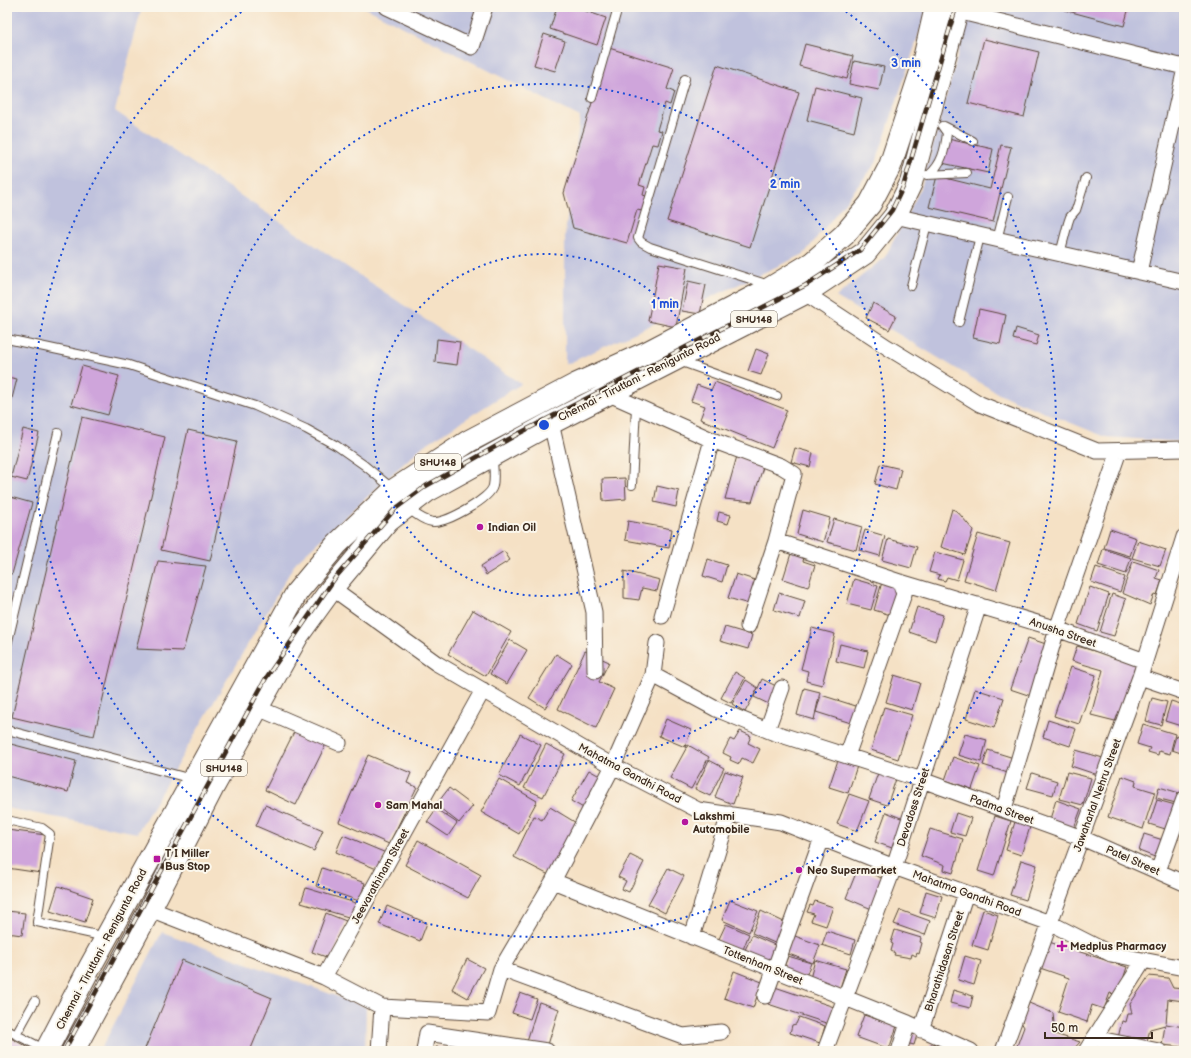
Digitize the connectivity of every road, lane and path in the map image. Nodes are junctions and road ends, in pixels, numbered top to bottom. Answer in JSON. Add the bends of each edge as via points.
{"nodes":[{"id":1,"x":386,"y":7,"type":"edge"},
{"id":2,"x":485,"y":7,"type":"edge"},
{"id":3,"x":618,"y":7,"type":"edge"},
{"id":4,"x":951,"y":8,"type":"edge"},
{"id":5,"x":1184,"y":67,"type":"edge"},
{"id":6,"x":1184,"y":73,"type":"edge"},
{"id":7,"x":685,"y":79,"type":"dead end"},
{"id":8,"x":592,"y":98,"type":"dead end"},
{"id":9,"x":935,"y":122,"type":"junction"},
{"id":10,"x":973,"y":141,"type":"dead end"},
{"id":11,"x":967,"y":173,"type":"dead end"},
{"id":12,"x":922,"y":174,"type":"junction"},
{"id":13,"x":1086,"y":178,"type":"dead end"},
{"id":14,"x":1008,"y":197,"type":"dead end"},
{"id":15,"x":896,"y":216,"type":"junction"},
{"id":16,"x":927,"y":224,"type":"junction"},
{"id":17,"x":980,"y":236,"type":"junction"},
{"id":18,"x":997,"y":240,"type":"junction"},
{"id":19,"x":1060,"y":254,"type":"junction"},
{"id":20,"x":1138,"y":272,"type":"junction"},
{"id":21,"x":1184,"y":282,"type":"edge"},
{"id":22,"x":911,"y":286,"type":"dead end"},
{"id":23,"x":773,"y":287,"type":"junction"},
{"id":24,"x":805,"y":293,"type":"junction"},
{"id":25,"x":959,"y":322,"type":"dead end"},
{"id":26,"x":7,"y":339,"type":"edge"},
{"id":27,"x":674,"y":360,"type":"junction"},
{"id":28,"x":608,"y":394,"type":"junction"},
{"id":29,"x":777,"y":396,"type":"dead end"},
{"id":30,"x":636,"y":407,"type":"junction"},
{"id":31,"x":551,"y":422,"type":"junction"},
{"id":32,"x":58,"y":433,"type":"dead end"},
{"id":33,"x":712,"y":440,"type":"junction"},
{"id":34,"x":1184,"y":450,"type":"edge"},
{"id":35,"x":1119,"y":451,"type":"junction"},
{"id":36,"x":493,"y":455,"type":"junction"},
{"id":37,"x":632,"y":485,"type":"dead end"},
{"id":38,"x":400,"y":499,"type":"junction"},
{"id":39,"x":1184,"y":536,"type":"edge"},
{"id":40,"x":776,"y":541,"type":"junction"},
{"id":41,"x":900,"y":582,"type":"junction"},
{"id":42,"x":332,"y":588,"type":"junction"},
{"id":43,"x":979,"y":605,"type":"junction"},
{"id":44,"x":662,"y":616,"type":"dead end"},
{"id":45,"x":748,"y":626,"type":"dead end"},
{"id":46,"x":1057,"y":629,"type":"junction"},
{"id":47,"x":657,"y":643,"type":"dead end"},
{"id":48,"x":7,"y":645,"type":"edge"},
{"id":49,"x":1146,"y":660,"type":"junction"},
{"id":50,"x":595,"y":671,"type":"dead end"},
{"id":51,"x":653,"y":675,"type":"junction"},
{"id":52,"x":1140,"y":677,"type":"junction"},
{"id":53,"x":782,"y":688,"type":"dead end"},
{"id":54,"x":483,"y":690,"type":"junction"},
{"id":55,"x":1184,"y":692,"type":"edge"},
{"id":56,"x":258,"y":708,"type":"junction"},
{"id":57,"x":7,"y":730,"type":"edge"},
{"id":58,"x":767,"y":730,"type":"junction"},
{"id":59,"x":339,"y":743,"type":"dead end"},
{"id":60,"x":847,"y":756,"type":"junction"},
{"id":61,"x":613,"y":766,"type":"junction"},
{"id":62,"x":922,"y":780,"type":"junction"},
{"id":63,"x":203,"y":784,"type":"junction"},
{"id":64,"x":1184,"y":799,"type":"edge"},
{"id":65,"x":1004,"y":809,"type":"junction"},
{"id":66,"x":729,"y":814,"type":"junction"},
{"id":67,"x":7,"y":820,"type":"edge"},
{"id":68,"x":822,"y":838,"type":"junction"},
{"id":69,"x":1082,"y":838,"type":"junction"},
{"id":70,"x":894,"y":867,"type":"junction"},
{"id":71,"x":1158,"y":871,"type":"junction"},
{"id":72,"x":553,"y":881,"type":"junction"},
{"id":73,"x":1184,"y":883,"type":"edge"},
{"id":74,"x":966,"y":893,"type":"junction"},
{"id":75,"x":150,"y":909,"type":"junction"},
{"id":76,"x":1050,"y":923,"type":"junction"},
{"id":77,"x":106,"y":937,"type":"junction"},
{"id":78,"x":692,"y":937,"type":"junction"},
{"id":79,"x":1144,"y":960,"type":"junction"},
{"id":80,"x":1184,"y":968,"type":"edge"},
{"id":81,"x":501,"y":969,"type":"junction"},
{"id":82,"x":776,"y":970,"type":"junction"},
{"id":83,"x":324,"y":977,"type":"junction"},
{"id":84,"x":765,"y":996,"type":"dead end"},
{"id":85,"x":845,"y":998,"type":"junction"},
{"id":86,"x":35,"y":1000,"type":"dead end"},
{"id":87,"x":382,"y":1007,"type":"junction"},
{"id":88,"x":915,"y":1027,"type":"junction"},
{"id":89,"x":7,"y":1030,"type":"edge"},
{"id":90,"x":721,"y":1032,"type":"dead end"},
{"id":91,"x":16,"y":1035,"type":"junction"},
{"id":92,"x":1094,"y":1038,"type":"junction"},
{"id":93,"x":46,"y":1051,"type":"edge"},
{"id":94,"x":73,"y":1051,"type":"edge"},
{"id":95,"x":379,"y":1051,"type":"edge"},
{"id":96,"x":424,"y":1051,"type":"edge"},
{"id":97,"x":547,"y":1051,"type":"edge"},
{"id":98,"x":825,"y":1051,"type":"edge"},
{"id":99,"x":899,"y":1051,"type":"edge"},
{"id":100,"x":971,"y":1051,"type":"edge"},
{"id":101,"x":1003,"y":1051,"type":"edge"},
{"id":102,"x":1086,"y":1051,"type":"edge"},
{"id":103,"x":1159,"y":1051,"type":"edge"}],
"edges":[{"from":1,"to":2,"type":"street","via":[[472,47]]},
{"from":3,"to":8,"type":"lane"},
{"from":4,"to":5,"type":"street"},
{"from":4,"to":9,"type":"highway","name":"Chennai - Tiruttani - Renigunta Road","number":"SHU148"},
{"from":4,"to":23,"type":"highway","name":"Chennai - Tiruttani - Renigunta Road","number":"SHU148","via":[[922,72],[890,166],[870,204],[844,235],[812,264]]},
{"from":6,"to":20,"type":"street"},
{"from":7,"to":23,"type":"lane","via":[[638,238],[650,247]]},
{"from":9,"to":10,"type":"lane"},
{"from":9,"to":12,"type":"highway","name":"Chennai - Tiruttani - Renigunta Road","number":"SHU148"},
{"from":11,"to":12,"type":"lane"},
{"from":12,"to":15,"type":"highway","name":"Chennai - Tiruttani - Renigunta Road","number":"SHU148"},
{"from":13,"to":19,"type":"lane","via":[[1076,210],[1070,217]]},
{"from":14,"to":18,"type":"lane"},
{"from":15,"to":16,"type":"street"},
{"from":15,"to":24,"type":"highway","name":"Chennai - Tiruttani - Renigunta Road","number":"SHU148","via":[[865,253]]},
{"from":16,"to":17,"type":"street"},
{"from":16,"to":22,"type":"lane"},
{"from":17,"to":18,"type":"street"},
{"from":17,"to":25,"type":"lane"},
{"from":18,"to":19,"type":"street"},
{"from":19,"to":20,"type":"street"},
{"from":20,"to":21,"type":"street"},
{"from":23,"to":38,"type":"highway","name":"Chennai - Tiruttani - Renigunta Road","number":"SHU148","via":[[648,352],[575,385],[469,441]]},
{"from":24,"to":27,"type":"highway","name":"Chennai - Tiruttani - Renigunta Road","number":"SHU148"},
{"from":24,"to":35,"type":"street","via":[[980,404],[1097,451]]},
{"from":26,"to":38,"type":"lane","via":[[129,365],[255,406],[337,446],[364,465]]},
{"from":27,"to":28,"type":"highway","name":"Chennai - Tiruttani - Renigunta Road","number":"SHU148"},
{"from":27,"to":29,"type":"lane"},
{"from":28,"to":30,"type":"street"},
{"from":28,"to":31,"type":"highway","name":"Chennai - Tiruttani - Renigunta Road","number":"SHU148"},
{"from":30,"to":33,"type":"street"},
{"from":30,"to":37,"type":"lane"},
{"from":31,"to":36,"type":"highway","name":"Chennai - Tiruttani - Renigunta Road","number":"SHU148"},
{"from":31,"to":50,"type":"street","via":[[594,612]]},
{"from":32,"to":48,"type":"lane"},
{"from":33,"to":40,"type":"street","via":[[781,466],[794,474]]},
{"from":33,"to":44,"type":"street"},
{"from":34,"to":35,"type":"street"},
{"from":35,"to":46,"type":"street"},
{"from":36,"to":38,"type":"highway","name":"Chennai - Tiruttani - Renigunta Road","number":"SHU148","via":[[427,491]]},
{"from":36,"to":38,"type":"lane","via":[[493,486],[488,495],[447,520],[433,522],[419,516]]},
{"from":38,"to":42,"type":"highway","name":"Chennai - Tiruttani - Renigunta Road","number":"SHU148","via":[[388,521]]},
{"from":38,"to":63,"type":"highway","name":"Chennai - Tiruttani - Renigunta Road","number":"SHU148","via":[[337,544],[297,592]]},
{"from":39,"to":49,"type":"street","name":"Jawaharlal Nehru Street"},
{"from":40,"to":41,"type":"street","name":"Anusha Street"},
{"from":40,"to":45,"type":"street"},
{"from":41,"to":43,"type":"street","name":"Anusha Street"},
{"from":41,"to":60,"type":"street","via":[[904,594]]},
{"from":42,"to":54,"type":"street","name":"Mahatma Gandhi Road","via":[[436,663]]},
{"from":42,"to":56,"type":"highway","name":"Chennai - Tiruttani - Renigunta Road","number":"SHU148","via":[[298,635]]},
{"from":43,"to":46,"type":"street","name":"Anusha Street"},
{"from":43,"to":62,"type":"street","name":"Devadoss Street"},
{"from":46,"to":49,"type":"street","name":"Anusha Street"},
{"from":46,"to":65,"type":"street"},
{"from":47,"to":51,"type":"street"},
{"from":49,"to":52,"type":"street","name":"Jawaharlal Nehru Street"},
{"from":51,"to":58,"type":"street","name":"Padma Street","via":[[716,709]]},
{"from":51,"to":61,"type":"street"},
{"from":52,"to":55,"type":"street"},
{"from":52,"to":69,"type":"street","name":"Jawaharlal Nehru Street"},
{"from":53,"to":58,"type":"street"},
{"from":54,"to":61,"type":"street","name":"Mahatma Gandhi Road"},
{"from":54,"to":83,"type":"street","name":"Jeevarathinam Street"},
{"from":56,"to":59,"type":"street"},
{"from":56,"to":63,"type":"highway","name":"Chennai - Tiruttani - Renigunta Road","number":"SHU148"},
{"from":57,"to":63,"type":"lane"},
{"from":58,"to":60,"type":"street","name":"Padma Street"},
{"from":60,"to":62,"type":"street","name":"Padma Street"},
{"from":61,"to":66,"type":"street","name":"Mahatma Gandhi Road","via":[[698,810]]},
{"from":61,"to":72,"type":"street"},
{"from":62,"to":65,"type":"street","name":"Padma Street"},
{"from":62,"to":70,"type":"street","name":"Devadoss Street"},
{"from":63,"to":75,"type":"highway","name":"Chennai - Tiruttani - Renigunta Road","number":"SHU148"},
{"from":63,"to":77,"type":"highway","name":"Chennai - Tiruttani - Renigunta Road","number":"SHU148"},
{"from":64,"to":71,"type":"street"},
{"from":65,"to":69,"type":"street","name":"Padma Street"},
{"from":66,"to":68,"type":"street","name":"Mahatma Gandhi Road","via":[[781,822]]},
{"from":66,"to":78,"type":"street"},
{"from":67,"to":77,"type":"lane","via":[[42,828],[50,834],[37,922]]},
{"from":68,"to":70,"type":"street","name":"Mahatma Gandhi Road"},
{"from":68,"to":82,"type":"street"},
{"from":69,"to":71,"type":"street","name":"Patel Street"},
{"from":69,"to":76,"type":"street","name":"Jawaharlal Nehru Street"},
{"from":70,"to":74,"type":"street","name":"Mahatma Gandhi Road"},
{"from":70,"to":85,"type":"street","name":"Devadoss Street"},
{"from":71,"to":73,"type":"street","name":"Patel Street"},
{"from":72,"to":78,"type":"street","name":"Tottenham Street"},
{"from":72,"to":81,"type":"street"},
{"from":74,"to":76,"type":"street","name":"Mahatma Gandhi Road"},
{"from":74,"to":88,"type":"street","name":"Bharathidasan Street"},
{"from":75,"to":83,"type":"street"},
{"from":75,"to":94,"type":"highway","name":"Chennai - Tiruttani - Renigunta Road","number":"SHU148"},
{"from":76,"to":79,"type":"street","name":"Mahatma Gandhi Road","via":[[1111,954]]},
{"from":76,"to":101,"type":"street","name":"Jawaharlal Nehru Street"},
{"from":77,"to":93,"type":"highway","name":"Chennai - Tiruttani - Renigunta Road","number":"SHU148"},
{"from":78,"to":82,"type":"street","name":"Tottenham Street"},
{"from":79,"to":80,"type":"street","name":"Mahatma Gandhi Road"},
{"from":79,"to":92,"type":"street"},
{"from":81,"to":87,"type":"street","via":[[488,1013]]},
{"from":81,"to":90,"type":"street","via":[[683,1036]]},
{"from":82,"to":84,"type":"street"},
{"from":82,"to":85,"type":"street","name":"Tottenham Street"},
{"from":83,"to":87,"type":"street"},
{"from":85,"to":88,"type":"street","name":"Tottenham Street"},
{"from":85,"to":98,"type":"street","name":"Devadoss Street"},
{"from":86,"to":91,"type":"lane"},
{"from":87,"to":95,"type":"street"},
{"from":88,"to":99,"type":"street","name":"Bharathidasan Street"},
{"from":88,"to":100,"type":"street","name":"Tottenham Street"},
{"from":89,"to":91,"type":"lane"},
{"from":91,"to":93,"type":"lane"},
{"from":92,"to":102,"type":"street"},
{"from":92,"to":103,"type":"street"},
{"from":96,"to":97,"type":"street","via":[[427,1033]]}]}
